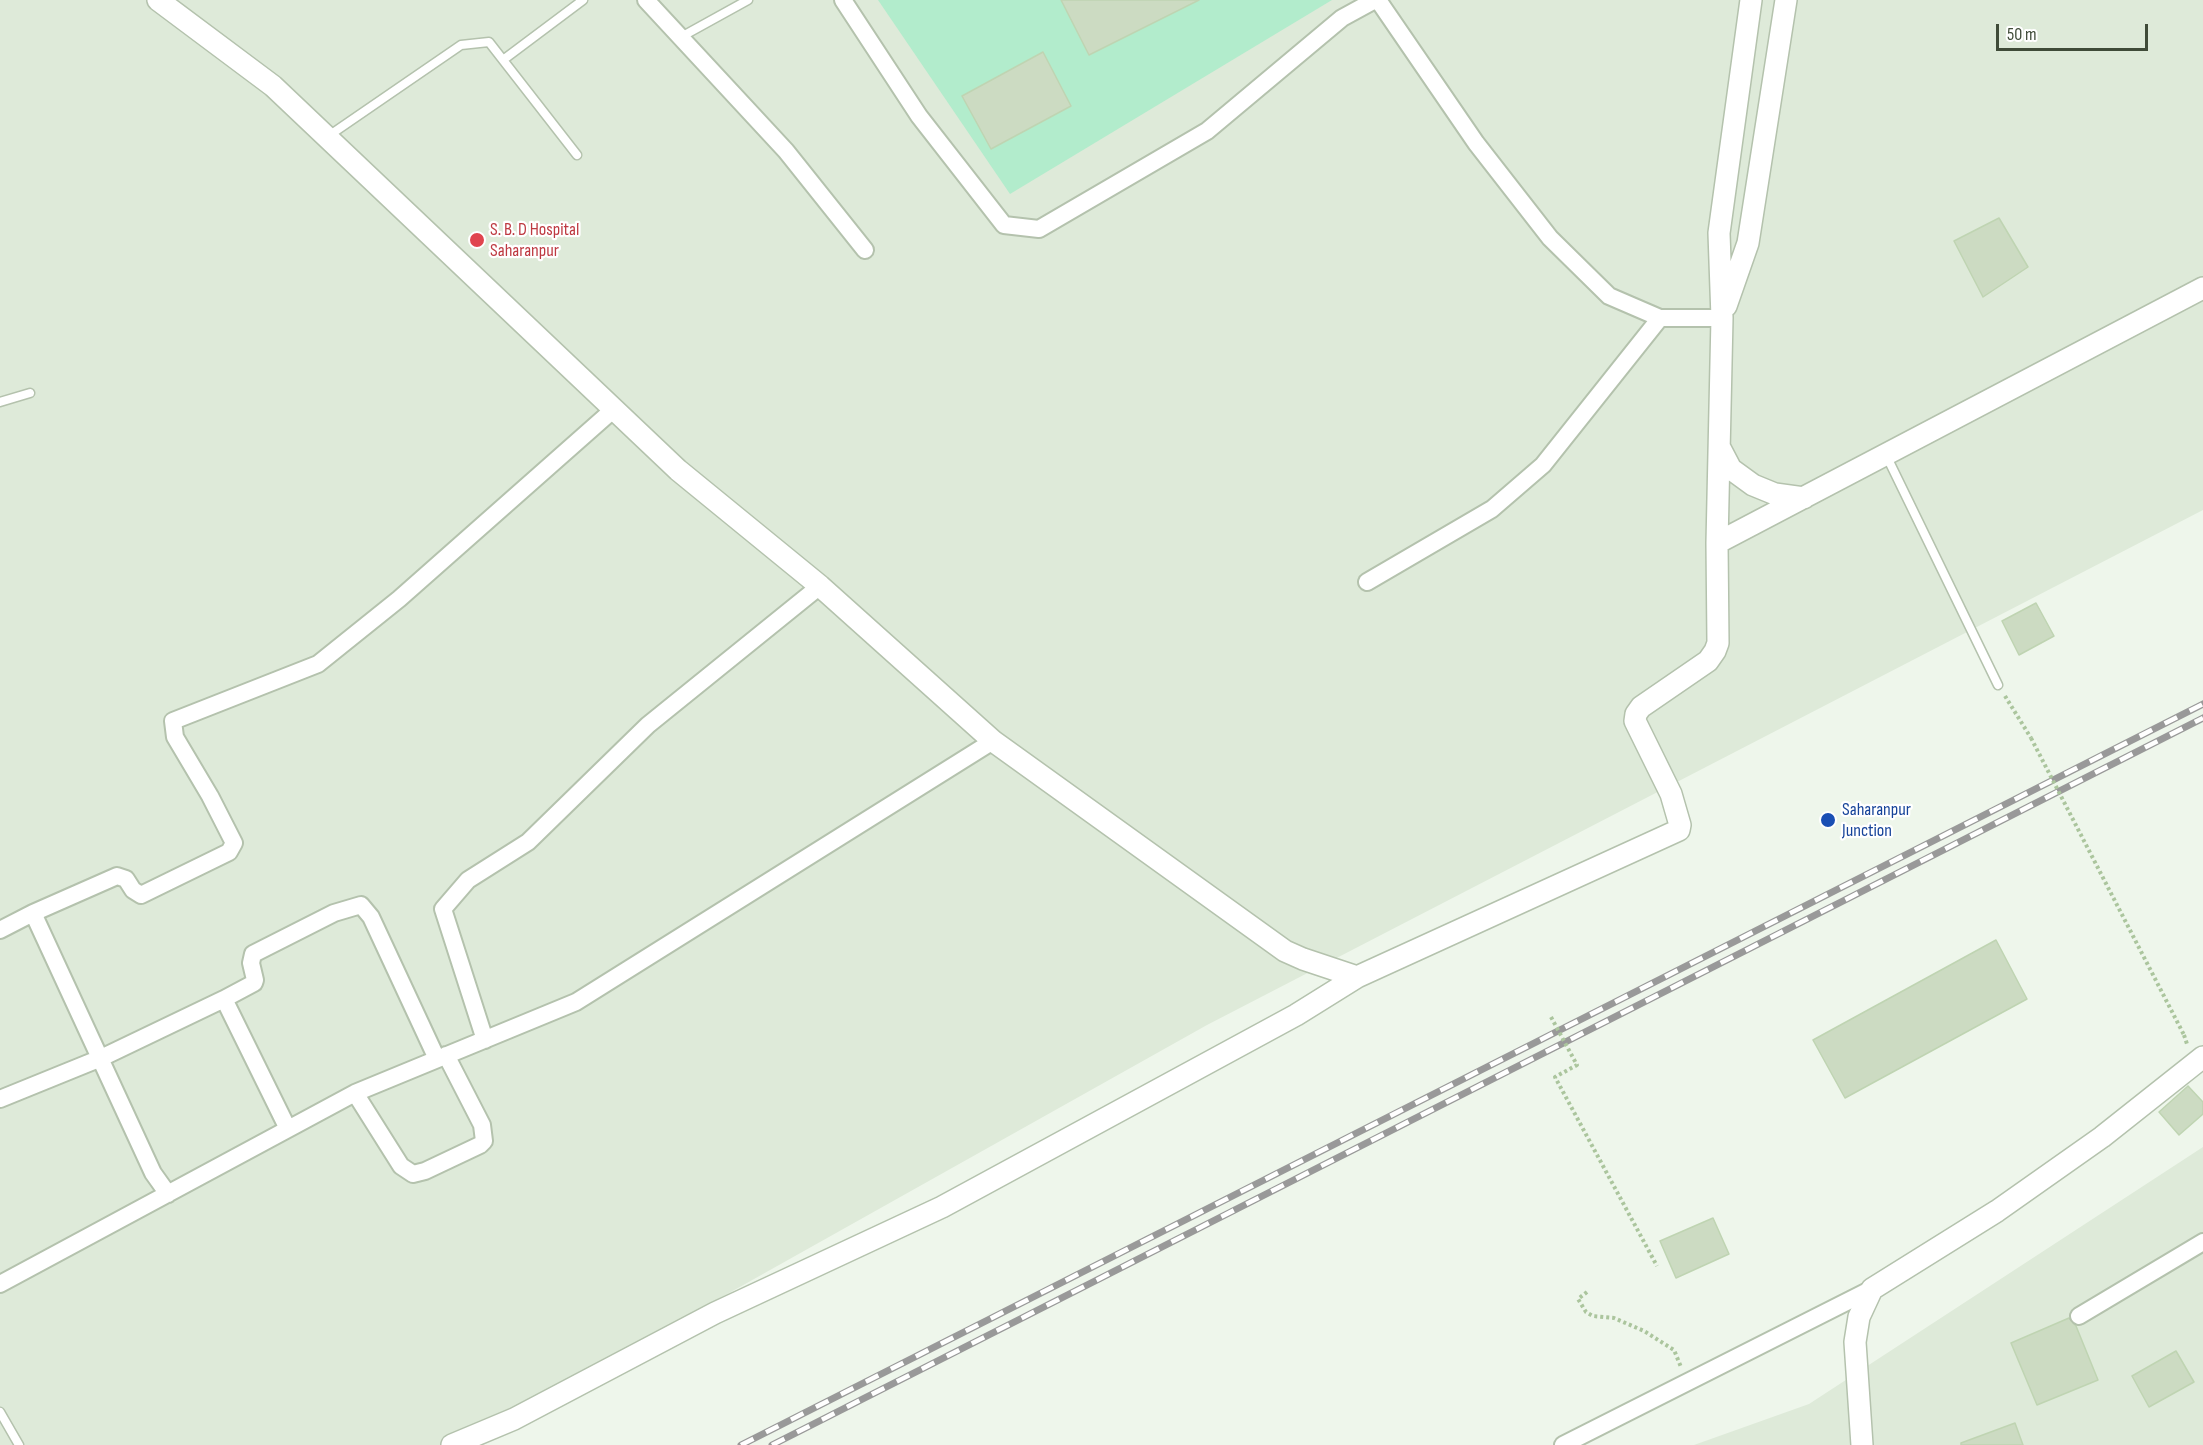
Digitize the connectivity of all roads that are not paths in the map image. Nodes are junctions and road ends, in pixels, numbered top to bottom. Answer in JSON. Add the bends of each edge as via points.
{"nodes":[{"id":1,"x":158,"y":0,"type":"edge"},
{"id":2,"x":583,"y":0,"type":"edge"},
{"id":3,"x":646,"y":0,"type":"edge"},
{"id":4,"x":748,"y":0,"type":"edge"},
{"id":5,"x":843,"y":0,"type":"edge"},
{"id":6,"x":1376,"y":0,"type":"edge"},
{"id":7,"x":1751,"y":0,"type":"edge"},
{"id":8,"x":1786,"y":0,"type":"edge"},
{"id":9,"x":681,"y":37,"type":"junction"},
{"id":10,"x":503,"y":60,"type":"junction"},
{"id":11,"x":326,"y":137,"type":"junction"},
{"id":12,"x":577,"y":155,"type":"dead end"},
{"id":13,"x":865,"y":250,"type":"dead end"},
{"id":14,"x":2203,"y":288,"type":"edge"},
{"id":15,"x":1660,"y":318,"type":"junction"},
{"id":16,"x":1722,"y":318,"type":"junction"},
{"id":17,"x":30,"y":393,"type":"dead end"},
{"id":18,"x":0,"y":402,"type":"edge"},
{"id":19,"x":614,"y":409,"type":"junction"},
{"id":20,"x":1719,"y":447,"type":"junction"},
{"id":21,"x":1886,"y":455,"type":"junction"},
{"id":22,"x":1804,"y":498,"type":"junction"},
{"id":23,"x":1717,"y":543,"type":"junction"},
{"id":24,"x":1367,"y":582,"type":"dead end"},
{"id":25,"x":820,"y":586,"type":"junction"},
{"id":26,"x":1998,"y":685,"type":"road end"},
{"id":27,"x":993,"y":741,"type":"junction"},
{"id":28,"x":33,"y":914,"type":"junction"},
{"id":29,"x":0,"y":930,"type":"edge"},
{"id":30,"x":1357,"y":977,"type":"junction"},
{"id":31,"x":224,"y":999,"type":"junction"},
{"id":32,"x":485,"y":1040,"type":"junction"},
{"id":33,"x":441,"y":1057,"type":"junction"},
{"id":34,"x":2203,"y":1057,"type":"edge"},
{"id":35,"x":100,"y":1058,"type":"junction"},
{"id":36,"x":355,"y":1093,"type":"junction"},
{"id":37,"x":0,"y":1099,"type":"edge"},
{"id":38,"x":288,"y":1129,"type":"junction"},
{"id":39,"x":168,"y":1194,"type":"junction"},
{"id":40,"x":2203,"y":1242,"type":"edge"},
{"id":41,"x":0,"y":1284,"type":"edge"},
{"id":42,"x":1872,"y":1289,"type":"junction"},
{"id":43,"x":2079,"y":1316,"type":"dead end"},
{"id":44,"x":0,"y":1412,"type":"edge"},
{"id":45,"x":20,"y":1445,"type":"edge"},
{"id":46,"x":452,"y":1445,"type":"edge"},
{"id":47,"x":1563,"y":1445,"type":"edge"},
{"id":48,"x":1862,"y":1445,"type":"edge"}],
"edges":[{"from":1,"to":11,"type":"street","via":[[273,86]]},
{"from":2,"to":10,"type":"lane"},
{"from":3,"to":9,"type":"street"},
{"from":4,"to":9,"type":"lane"},
{"from":5,"to":6,"type":"street","via":[[919,116],[1004,225],[1038,229],[1207,131],[1341,18]]},
{"from":6,"to":15,"type":"street","via":[[1476,143],[1550,238],[1609,296]]},
{"from":7,"to":16,"type":"street","via":[[1719,233]]},
{"from":8,"to":16,"type":"street","via":[[1748,243]]},
{"from":9,"to":13,"type":"street","via":[[786,151]]},
{"from":10,"to":11,"type":"lane","via":[[489,42],[461,45]]},
{"from":10,"to":12,"type":"lane"},
{"from":11,"to":19,"type":"street"},
{"from":14,"to":21,"type":"street"},
{"from":15,"to":16,"type":"street"},
{"from":15,"to":24,"type":"street","via":[[1543,465],[1492,508]]},
{"from":16,"to":20,"type":"street"},
{"from":17,"to":18,"type":"lane"},
{"from":19,"to":25,"type":"street","via":[[678,470]]},
{"from":19,"to":28,"type":"street","via":[[399,599],[318,664],[173,721],[175,737],[234,843],[229,852],[141,896],[126,879],[117,876]]},
{"from":20,"to":22,"type":"street","via":[[1731,469],[1753,485],[1775,494]]},
{"from":20,"to":23,"type":"street"},
{"from":21,"to":22,"type":"street"},
{"from":21,"to":26,"type":"lane"},
{"from":22,"to":23,"type":"street"},
{"from":23,"to":30,"type":"street","via":[[1715,651],[1708,661],[1641,707],[1635,721],[1671,795],[1679,830]]},
{"from":25,"to":27,"type":"street"},
{"from":25,"to":32,"type":"street","via":[[648,725],[528,842],[468,880],[443,909]]},
{"from":27,"to":30,"type":"street","via":[[1285,951]]},
{"from":27,"to":32,"type":"street","via":[[576,1002]]},
{"from":28,"to":29,"type":"street"},
{"from":28,"to":35,"type":"street"},
{"from":30,"to":46,"type":"street","via":[[1296,1015],[942,1207],[715,1313],[514,1419]]},
{"from":31,"to":33,"type":"street","via":[[254,983],[253,954],[334,913],[362,905]]},
{"from":31,"to":35,"type":"street"},
{"from":31,"to":38,"type":"street"},
{"from":32,"to":33,"type":"street"},
{"from":33,"to":36,"type":"street"},
{"from":33,"to":36,"type":"street","via":[[482,1125],[484,1141],[425,1171],[413,1174],[401,1166]]},
{"from":34,"to":42,"type":"street","via":[[2102,1137],[1997,1211]]},
{"from":35,"to":37,"type":"street"},
{"from":35,"to":39,"type":"street","via":[[153,1173]]},
{"from":36,"to":38,"type":"street"},
{"from":38,"to":39,"type":"street"},
{"from":39,"to":41,"type":"street"},
{"from":40,"to":43,"type":"street"},
{"from":42,"to":47,"type":"street"},
{"from":42,"to":48,"type":"street","via":[[1858,1317],[1855,1342]]},
{"from":44,"to":45,"type":"lane"}]}
